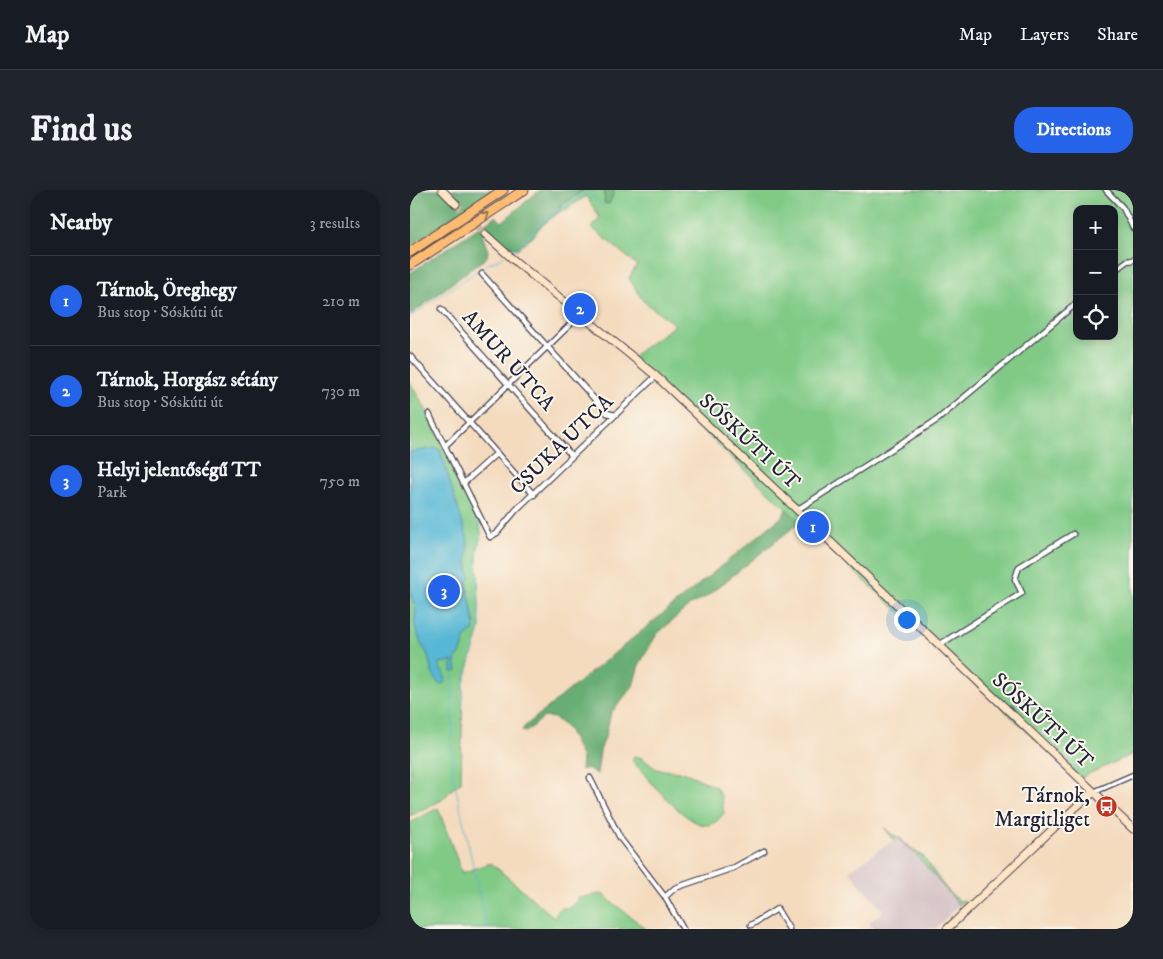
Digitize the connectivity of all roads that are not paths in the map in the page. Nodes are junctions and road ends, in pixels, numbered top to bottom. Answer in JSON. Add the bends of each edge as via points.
{"nodes":[{"id":1,"x":442,"y":190,"type":"edge"},
{"id":2,"x":503,"y":190,"type":"edge"},
{"id":3,"x":524,"y":190,"type":"edge"},
{"id":4,"x":1106,"y":190,"type":"edge"},
{"id":5,"x":456,"y":204,"type":"tunnel mouth"},
{"id":6,"x":1133,"y":228,"type":"edge"},
{"id":7,"x":486,"y":234,"type":"tunnel mouth"},
{"id":8,"x":410,"y":252,"type":"edge"},
{"id":9,"x":1131,"y":260,"type":"edge"},
{"id":10,"x":410,"y":265,"type":"edge"},
{"id":11,"x":1118,"y":268,"type":"edge"},
{"id":12,"x":482,"y":274,"type":"dead end"},
{"id":13,"x":1073,"y":306,"type":"edge"},
{"id":14,"x":442,"y":309,"type":"dead end"},
{"id":15,"x":581,"y":314,"type":"junction"},
{"id":16,"x":547,"y":346,"type":"junction"},
{"id":17,"x":410,"y":356,"type":"edge"},
{"id":18,"x":656,"y":376,"type":"junction"},
{"id":19,"x":509,"y":384,"type":"junction"},
{"id":20,"x":429,"y":414,"type":"dead end"},
{"id":21,"x":615,"y":415,"type":"junction"},
{"id":22,"x":470,"y":422,"type":"junction"},
{"id":23,"x":446,"y":445,"type":"junction"},
{"id":24,"x":497,"y":453,"type":"junction"},
{"id":25,"x":572,"y":456,"type":"junction"},
{"id":26,"x":464,"y":483,"type":"junction"},
{"id":27,"x":534,"y":494,"type":"junction"},
{"id":28,"x":797,"y":510,"type":"junction"},
{"id":29,"x":1073,"y":534,"type":"dead end"},
{"id":30,"x":939,"y":645,"type":"junction"},
{"id":31,"x":1133,"y":775,"type":"edge"},
{"id":32,"x":590,"y":778,"type":"dead end"},
{"id":33,"x":1094,"y":792,"type":"junction"},
{"id":34,"x":1132,"y":827,"type":"edge"},
{"id":35,"x":764,"y":851,"type":"dead end"},
{"id":36,"x":665,"y":897,"type":"junction"},
{"id":37,"x":751,"y":925,"type":"dead end"},
{"id":38,"x":683,"y":929,"type":"edge"},
{"id":39,"x":789,"y":929,"type":"edge"},
{"id":40,"x":948,"y":929,"type":"edge"}],
"edges":[{"from":1,"to":5,"type":"main road"},
{"from":2,"to":8,"type":"highway"},
{"from":10,"to":3,"type":"highway","one_way":true},
{"from":4,"to":6,"type":"street","via":[[1122,208]]},
{"from":7,"to":15,"type":"main road","name":"SÓSKÚTI ÚT"},
{"from":9,"to":11,"type":"street"},
{"from":12,"to":16,"type":"street"},
{"from":13,"to":28,"type":"street","via":[[937,420]]},
{"from":14,"to":19,"type":"street","name":"AMUR UTCA"},
{"from":15,"to":16,"type":"street"},
{"from":15,"to":18,"type":"main road","name":"SÓSKÚTI ÚT"},
{"from":16,"to":19,"type":"street"},
{"from":16,"to":21,"type":"street","via":[[607,413]]},
{"from":17,"to":22,"type":"street"},
{"from":18,"to":21,"type":"street","name":"CSUKA UTCA"},
{"from":18,"to":28,"type":"main road","name":"SÓSKÚTI ÚT"},
{"from":19,"to":22,"type":"street"},
{"from":19,"to":25,"type":"street","name":"AMUR UTCA"},
{"from":20,"to":23,"type":"street"},
{"from":21,"to":25,"type":"street","name":"CSUKA UTCA"},
{"from":22,"to":23,"type":"street"},
{"from":22,"to":24,"type":"street"},
{"from":23,"to":26,"type":"street"},
{"from":24,"to":26,"type":"street"},
{"from":24,"to":27,"type":"street"},
{"from":25,"to":27,"type":"street","name":"CSUKA UTCA"},
{"from":26,"to":27,"type":"street","name":"CSUKA UTCA","via":[[490,537]]},
{"from":28,"to":30,"type":"main road","name":"SÓSKÚTI ÚT"},
{"from":29,"to":30,"type":"street","via":[[1019,567],[1015,579],[1022,593]]},
{"from":30,"to":33,"type":"main road","name":"SÓSKÚTI ÚT"},
{"from":31,"to":33,"type":"street"},
{"from":32,"to":36,"type":"street","via":[[620,838]]},
{"from":33,"to":34,"type":"main road","name":"SÓSKÚTI ÚT"},
{"from":33,"to":40,"type":"main road"},
{"from":35,"to":36,"type":"street","via":[[734,868],[675,888]]},
{"from":36,"to":38,"type":"street"},
{"from":37,"to":39,"type":"street","via":[[777,909]]}]}
